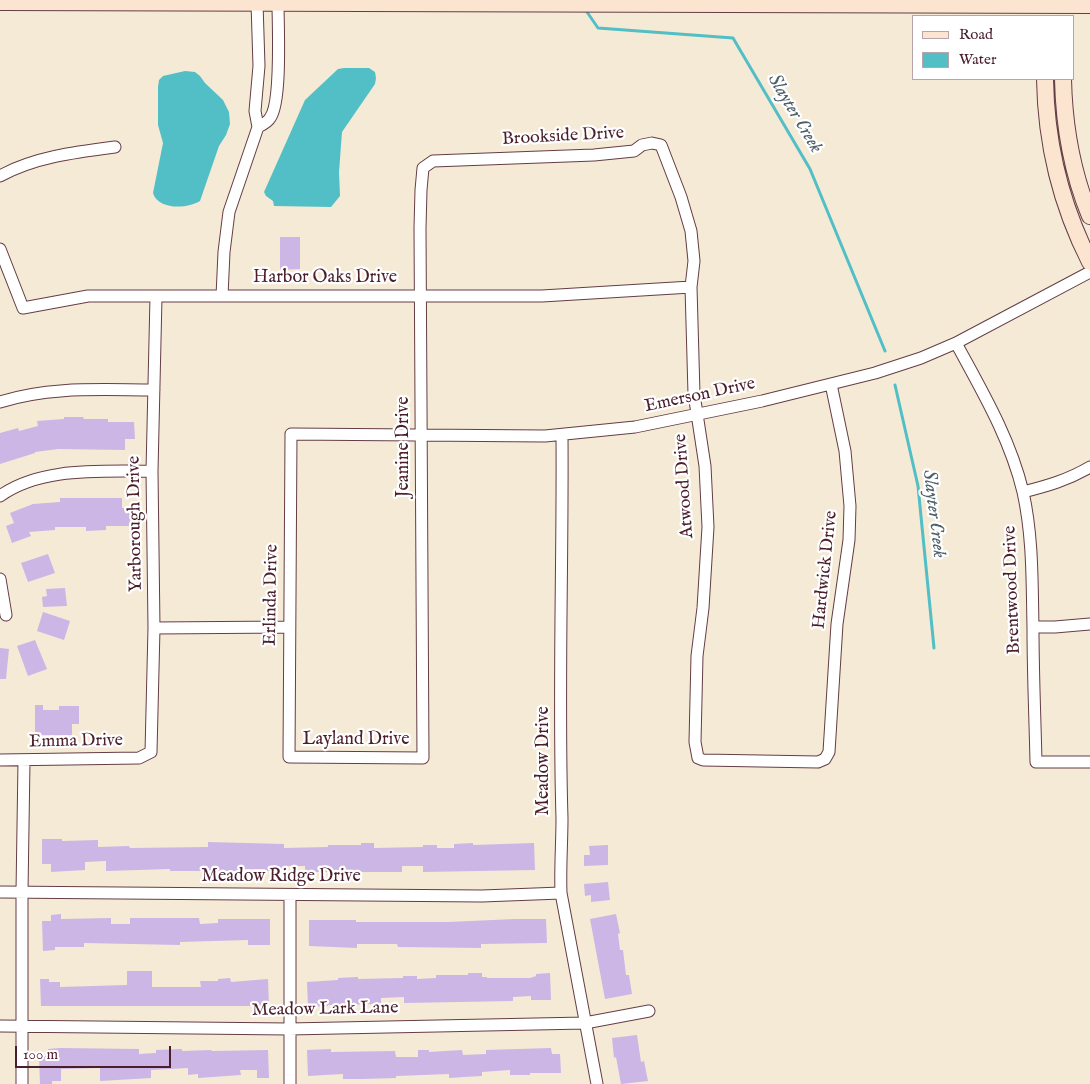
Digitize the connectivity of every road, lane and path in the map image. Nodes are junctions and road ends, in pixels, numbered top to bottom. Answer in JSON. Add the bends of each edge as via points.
{"nodes":[{"id":1,"x":0,"y":2,"type":"edge"},
{"id":2,"x":257,"y":3,"type":"junction"},
{"id":3,"x":278,"y":3,"type":"junction"},
{"id":4,"x":764,"y":3,"type":"edge"},
{"id":5,"x":1090,"y":6,"type":"edge"},
{"id":6,"x":1053,"y":7,"type":"edge"},
{"id":7,"x":1045,"y":80,"type":"edge"},
{"id":8,"x":1063,"y":80,"type":"edge"},
{"id":9,"x":258,"y":128,"type":"junction"},
{"id":10,"x":115,"y":148,"type":"dead end"},
{"id":11,"x":665,"y":155,"type":"joint"},
{"id":12,"x":453,"y":160,"type":"joint"},
{"id":13,"x":0,"y":176,"type":"edge"},
{"id":14,"x":1090,"y":216,"type":"edge"},
{"id":15,"x":0,"y":248,"type":"edge"},
{"id":16,"x":1090,"y":262,"type":"edge"},
{"id":17,"x":1090,"y":272,"type":"edge"},
{"id":18,"x":691,"y":287,"type":"junction"},
{"id":19,"x":222,"y":296,"type":"junction"},
{"id":20,"x":421,"y":296,"type":"junction"},
{"id":21,"x":156,"y":297,"type":"junction"},
{"id":22,"x":956,"y":343,"type":"junction"},
{"id":23,"x":831,"y":384,"type":"junction"},
{"id":24,"x":154,"y":390,"type":"junction"},
{"id":25,"x":0,"y":402,"type":"edge"},
{"id":26,"x":697,"y":414,"type":"junction"},
{"id":27,"x":291,"y":434,"type":"joint"},
{"id":28,"x":421,"y":435,"type":"junction"},
{"id":29,"x":562,"y":435,"type":"junction"},
{"id":30,"x":1090,"y":467,"type":"edge"},
{"id":31,"x":152,"y":471,"type":"junction"},
{"id":32,"x":1023,"y":492,"type":"junction"},
{"id":33,"x":0,"y":496,"type":"edge"},
{"id":34,"x":0,"y":579,"type":"edge"},
{"id":35,"x":6,"y":615,"type":"dead end"},
{"id":36,"x":1090,"y":624,"type":"edge"},
{"id":37,"x":289,"y":627,"type":"junction"},
{"id":38,"x":1033,"y":627,"type":"junction"},
{"id":39,"x":154,"y":628,"type":"junction"},
{"id":40,"x":151,"y":752,"type":"joint"},
{"id":41,"x":289,"y":758,"type":"joint"},
{"id":42,"x":423,"y":758,"type":"joint"},
{"id":43,"x":698,"y":758,"type":"joint"},
{"id":44,"x":0,"y":760,"type":"edge"},
{"id":45,"x":24,"y":761,"type":"junction"},
{"id":46,"x":1090,"y":762,"type":"edge"},
{"id":47,"x":0,"y":892,"type":"edge"},
{"id":48,"x":22,"y":892,"type":"junction"},
{"id":49,"x":561,"y":894,"type":"junction"},
{"id":50,"x":290,"y":895,"type":"junction"},
{"id":51,"x":648,"y":1012,"type":"dead end"},
{"id":52,"x":585,"y":1023,"type":"junction"},
{"id":53,"x":0,"y":1026,"type":"edge"},
{"id":54,"x":22,"y":1027,"type":"junction"},
{"id":55,"x":289,"y":1029,"type":"junction"},
{"id":56,"x":22,"y":1084,"type":"edge"},
{"id":57,"x":290,"y":1084,"type":"edge"},
{"id":58,"x":597,"y":1084,"type":"edge"}],
"edges":[{"from":1,"to":2,"type":"street"},
{"from":2,"to":3,"type":"street"},
{"from":2,"to":9,"type":"street","via":[[259,66],[255,110]]},
{"from":3,"to":4,"type":"street"},
{"from":3,"to":9,"type":"street","via":[[276,102],[271,118]]},
{"from":4,"to":6,"type":"street"},
{"from":5,"to":6,"type":"street"},
{"from":7,"to":16,"type":"street","via":[[1048,126],[1058,183]]},
{"from":8,"to":14,"type":"street","via":[[1073,164]]},
{"from":9,"to":19,"type":"street","via":[[228,212]]},
{"from":10,"to":13,"type":"street","via":[[44,160]]},
{"from":11,"to":12,"type":"street","name":"Brookside Drive","via":[[662,145],[652,143],[634,151],[594,156]]},
{"from":11,"to":18,"type":"street","name":"Atwood Drive","via":[[691,232],[694,261]]},
{"from":12,"to":20,"type":"street","name":"Jeanine Drive","via":[[433,160],[424,168]]},
{"from":15,"to":21,"type":"street","name":"Harbor Oaks Drive","via":[[23,308],[88,296]]},
{"from":17,"to":22,"type":"street","name":"Emerson Drive"},
{"from":18,"to":20,"type":"street","name":"Harbor Oaks Drive","via":[[542,296]]},
{"from":18,"to":26,"type":"street","name":"Atwood Drive"},
{"from":19,"to":20,"type":"street","name":"Harbor Oaks Drive"},
{"from":19,"to":21,"type":"street","name":"Harbor Oaks Drive"},
{"from":20,"to":28,"type":"street","name":"Jeanine Drive"},
{"from":21,"to":24,"type":"street","name":"Yarborough Drive"},
{"from":22,"to":23,"type":"street","name":"Emerson Drive","via":[[921,358]]},
{"from":22,"to":32,"type":"street","name":"Brentwood Drive","via":[[998,424]]},
{"from":23,"to":26,"type":"street","name":"Emerson Drive"},
{"from":23,"to":43,"type":"street","name":"Hardwick Drive","via":[[845,451],[850,506],[849,540],[837,624],[829,752],[825,760],[818,762],[709,762]]},
{"from":24,"to":25,"type":"street","via":[[49,391]]},
{"from":24,"to":31,"type":"street","name":"Yarborough Drive"},
{"from":26,"to":29,"type":"street","name":"Emerson Drive","via":[[634,427]]},
{"from":26,"to":43,"type":"street","name":"Atwood Drive","via":[[705,466],[708,527],[697,656],[695,742]]},
{"from":27,"to":28,"type":"street","name":"Emerson Drive"},
{"from":27,"to":37,"type":"street","name":"Erlinda Drive"},
{"from":28,"to":29,"type":"street","name":"Emerson Drive"},
{"from":28,"to":42,"type":"street","name":"Jeanine Drive"},
{"from":29,"to":49,"type":"street","name":"Meadow Drive"},
{"from":30,"to":32,"type":"street","via":[[1056,484]]},
{"from":31,"to":33,"type":"street","via":[[74,472],[26,483]]},
{"from":31,"to":39,"type":"street","name":"Yarborough Drive"},
{"from":32,"to":38,"type":"street","name":"Brentwood Drive","via":[[1032,556]]},
{"from":34,"to":35,"type":"street"},
{"from":36,"to":38,"type":"street"},
{"from":37,"to":39,"type":"street"},
{"from":37,"to":41,"type":"street","name":"Erlinda Drive"},
{"from":38,"to":46,"type":"street","name":"Brentwood Drive","via":[[1036,762]]},
{"from":39,"to":40,"type":"street","name":"Yarborough Drive"},
{"from":40,"to":45,"type":"street","name":"Emma Drive","via":[[139,758]]},
{"from":41,"to":42,"type":"street","name":"Layland Drive"},
{"from":44,"to":45,"type":"street","name":"Emma Drive"},
{"from":45,"to":48,"type":"street"},
{"from":47,"to":48,"type":"street","name":"Meadow Ridge Drive"},
{"from":48,"to":50,"type":"street","name":"Meadow Ridge Drive"},
{"from":48,"to":54,"type":"street"},
{"from":49,"to":50,"type":"street","name":"Meadow Ridge Drive"},
{"from":49,"to":52,"type":"street","name":"Meadow Drive"},
{"from":50,"to":55,"type":"street"},
{"from":51,"to":52,"type":"street","name":"Meadow Lark Lane"},
{"from":52,"to":55,"type":"street","name":"Meadow Lark Lane"},
{"from":52,"to":58,"type":"street","name":"Meadow Drive"},
{"from":53,"to":54,"type":"street","name":"Meadow Lark Lane"},
{"from":54,"to":55,"type":"street","name":"Meadow Lark Lane"},
{"from":54,"to":56,"type":"street"},
{"from":55,"to":57,"type":"street"}]}
